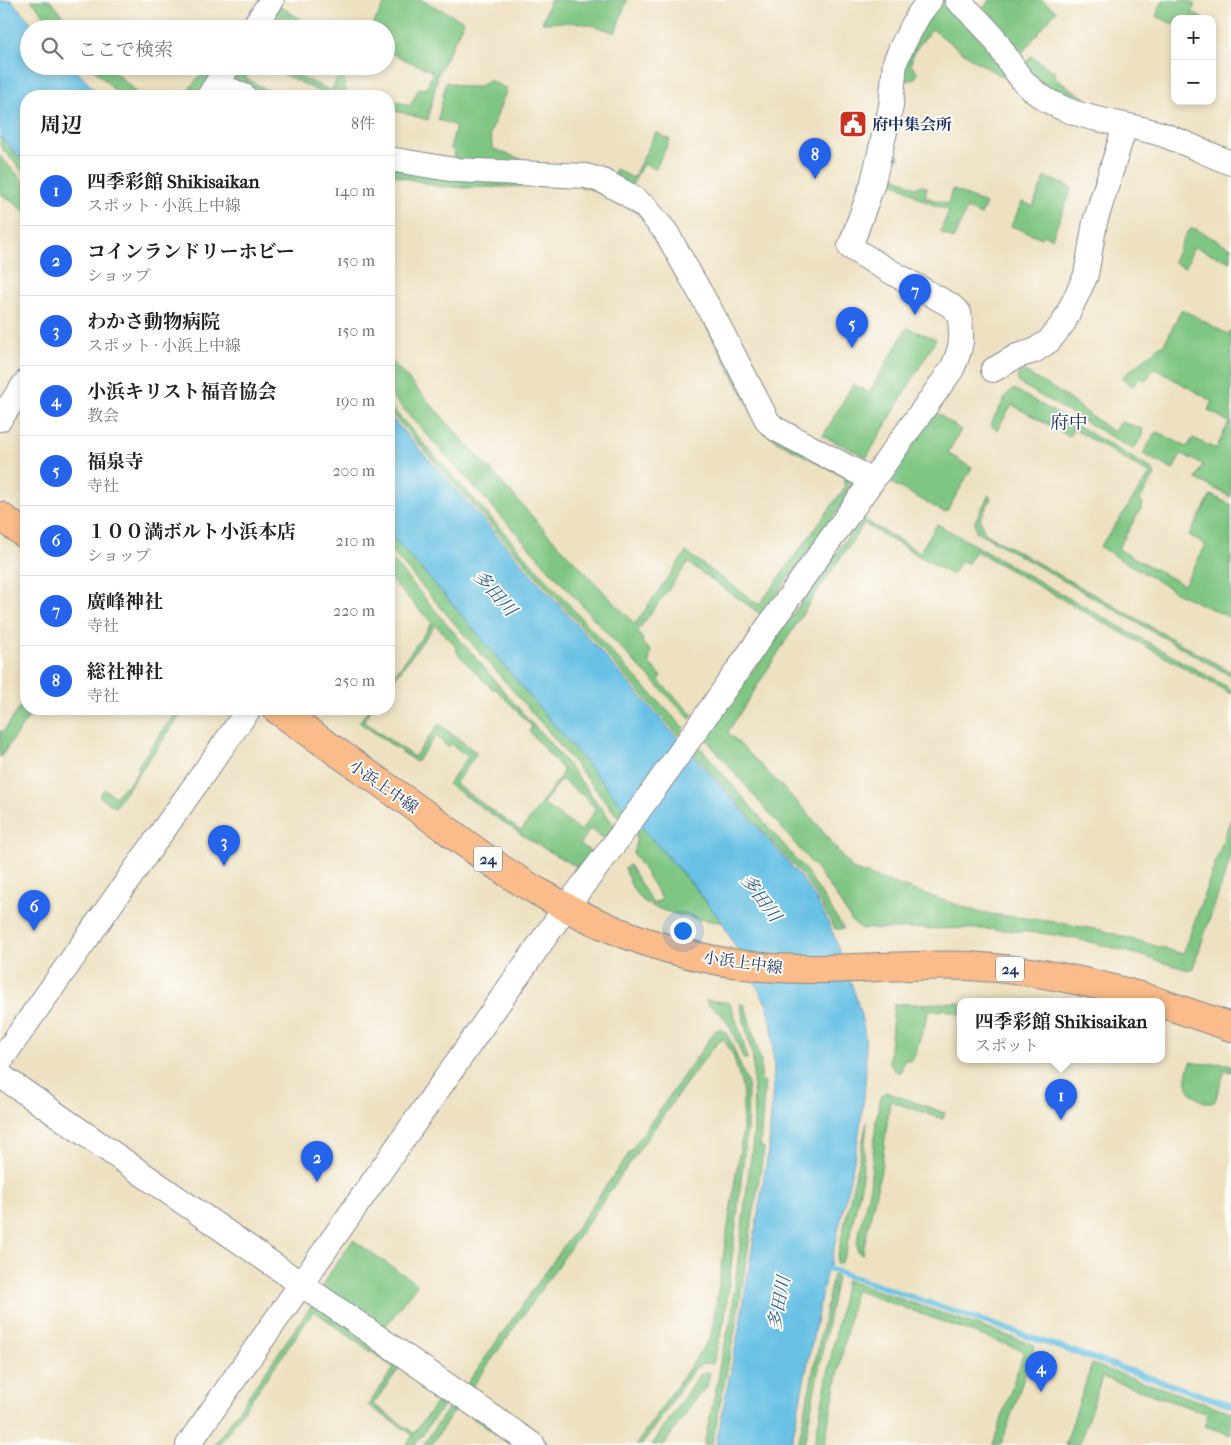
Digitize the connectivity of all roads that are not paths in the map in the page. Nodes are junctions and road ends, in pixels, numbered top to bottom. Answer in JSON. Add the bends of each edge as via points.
{"nodes":[{"id":1,"x":272,"y":0,"type":"edge"},
{"id":2,"x":930,"y":0,"type":"edge"},
{"id":3,"x":957,"y":0,"type":"edge"},
{"id":4,"x":258,"y":20,"type":"edge"},
{"id":5,"x":218,"y":82,"type":"edge"},
{"id":6,"x":233,"y":90,"type":"edge"},
{"id":7,"x":1121,"y":126,"type":"junction"},
{"id":8,"x":395,"y":160,"type":"edge"},
{"id":9,"x":1231,"y":163,"type":"edge"},
{"id":10,"x":993,"y":370,"type":"dead end"},
{"id":11,"x":20,"y":390,"type":"edge"},
{"id":12,"x":0,"y":418,"type":"edge"},
{"id":13,"x":872,"y":480,"type":"junction"},
{"id":14,"x":0,"y":516,"type":"edge"},
{"id":15,"x":20,"y":531,"type":"edge"},
{"id":16,"x":245,"y":715,"type":"edge"},
{"id":17,"x":284,"y":715,"type":"edge"},
{"id":18,"x":566,"y":907,"type":"junction"},
{"id":19,"x":1146,"y":998,"type":"edge"},
{"id":20,"x":1165,"y":1004,"type":"edge"},
{"id":21,"x":1231,"y":1027,"type":"edge"},
{"id":22,"x":0,"y":1061,"type":"edge"},
{"id":23,"x":0,"y":1075,"type":"edge"},
{"id":24,"x":301,"y":1284,"type":"junction"},
{"id":25,"x":188,"y":1445,"type":"edge"},
{"id":26,"x":533,"y":1445,"type":"edge"}],
"edges":[{"from":1,"to":4,"type":"street"},
{"from":2,"to":13,"type":"street","via":[[895,62],[891,106],[872,186],[850,247],[950,305],[959,313],[962,337],[952,369]]},
{"from":3,"to":7,"type":"street","via":[[994,39],[1027,85],[1068,111]]},
{"from":5,"to":6,"type":"street"},
{"from":7,"to":9,"type":"street","via":[[1163,135]]},
{"from":7,"to":10,"type":"street","via":[[1122,136],[1093,230],[1086,275],[1064,322],[1049,341]]},
{"from":8,"to":13,"type":"street","via":[[455,170],[586,176],[627,194],[645,207],[666,232],[768,422]]},
{"from":11,"to":12,"type":"street"},
{"from":13,"to":18,"type":"street","via":[[692,736]]},
{"from":14,"to":15,"type":"main road"},
{"from":16,"to":22,"type":"street"},
{"from":17,"to":18,"type":"main road","name":"小浜上中線","number":"24","via":[[466,844]]},
{"from":18,"to":19,"type":"main road","name":"小浜上中線","number":"24","via":[[638,939],[725,962],[770,967],[966,966],[1030,971],[1072,978]]},
{"from":18,"to":24,"type":"street"},
{"from":20,"to":21,"type":"main road"},
{"from":23,"to":24,"type":"street"},
{"from":24,"to":25,"type":"street"},
{"from":24,"to":26,"type":"street"}]}
